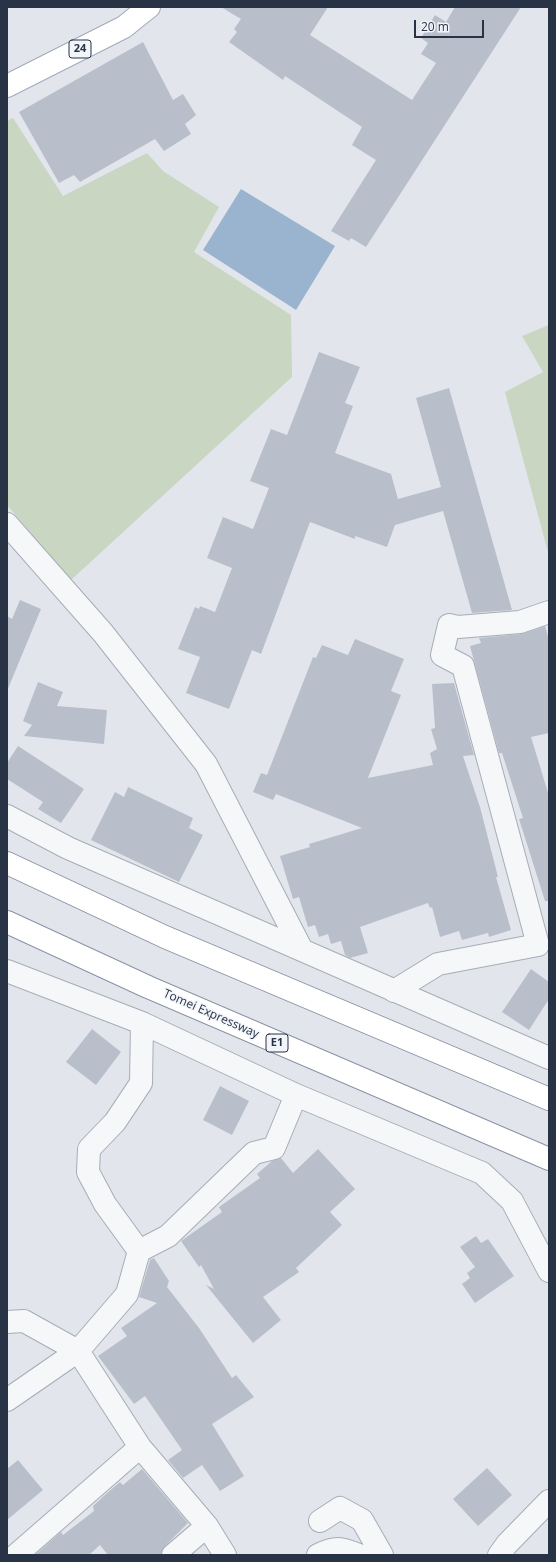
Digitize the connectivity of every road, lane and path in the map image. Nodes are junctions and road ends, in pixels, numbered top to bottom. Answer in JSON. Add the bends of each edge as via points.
{"nodes":[{"id":1,"x":149,"y":7,"type":"edge"},
{"id":2,"x":7,"y":86,"type":"edge"},
{"id":3,"x":7,"y":524,"type":"edge"},
{"id":4,"x":549,"y":612,"type":"edge"},
{"id":5,"x":7,"y":816,"type":"edge"},
{"id":6,"x":7,"y":863,"type":"edge"},
{"id":7,"x":7,"y":922,"type":"edge"},
{"id":8,"x":302,"y":950,"type":"junction"},
{"id":9,"x":7,"y":972,"type":"edge"},
{"id":10,"x":394,"y":991,"type":"junction"},
{"id":11,"x":142,"y":1023,"type":"junction"},
{"id":12,"x":549,"y":1058,"type":"edge"},
{"id":13,"x":296,"y":1095,"type":"junction"},
{"id":14,"x":549,"y":1099,"type":"edge"},
{"id":15,"x":549,"y":1159,"type":"edge"},
{"id":16,"x":139,"y":1251,"type":"junction"},
{"id":17,"x":549,"y":1271,"type":"edge"},
{"id":18,"x":7,"y":1322,"type":"edge"},
{"id":19,"x":78,"y":1351,"type":"junction"},
{"id":20,"x":7,"y":1400,"type":"edge"},
{"id":21,"x":140,"y":1447,"type":"junction"},
{"id":22,"x":549,"y":1501,"type":"edge"},
{"id":23,"x":320,"y":1521,"type":"dead end"},
{"id":24,"x":207,"y":1526,"type":"junction"},
{"id":25,"x":16,"y":1555,"type":"edge"},
{"id":26,"x":173,"y":1555,"type":"edge"},
{"id":27,"x":224,"y":1555,"type":"edge"},
{"id":28,"x":318,"y":1555,"type":"edge"},
{"id":29,"x":359,"y":1555,"type":"edge"},
{"id":30,"x":382,"y":1555,"type":"edge"},
{"id":31,"x":499,"y":1555,"type":"edge"}],
"edges":[{"from":1,"to":2,"type":"main road","number":"24","via":[[124,28]]},
{"from":3,"to":8,"type":"street","via":[[103,633],[206,764]]},
{"from":4,"to":10,"type":"street","via":[[520,622],[458,628],[449,625],[442,655],[463,666],[538,946],[438,964]]},
{"from":5,"to":8,"type":"street","via":[[68,848]]},
{"from":6,"to":14,"type":"main road","via":[[165,937]]},
{"from":7,"to":15,"type":"main road","name":"Tomei Expressway","number":"E1","via":[[148,987]]},
{"from":8,"to":10,"type":"street"},
{"from":9,"to":11,"type":"street"},
{"from":10,"to":12,"type":"street"},
{"from":11,"to":13,"type":"street"},
{"from":11,"to":16,"type":"street","via":[[141,1083],[115,1122],[88,1149],[88,1172],[105,1204]]},
{"from":13,"to":16,"type":"street","via":[[274,1148],[254,1153],[168,1236]]},
{"from":13,"to":17,"type":"street","via":[[482,1173],[512,1201]]},
{"from":16,"to":19,"type":"street","via":[[126,1294]]},
{"from":18,"to":19,"type":"street","via":[[24,1321]]},
{"from":19,"to":20,"type":"street"},
{"from":19,"to":21,"type":"street"},
{"from":21,"to":24,"type":"street"},
{"from":21,"to":25,"type":"street"},
{"from":22,"to":31,"type":"street"},
{"from":23,"to":30,"type":"street","via":[[340,1508],[362,1520]]},
{"from":24,"to":26,"type":"street"},
{"from":24,"to":27,"type":"street"},
{"from":28,"to":29,"type":"street","via":[[341,1548]]}]}
